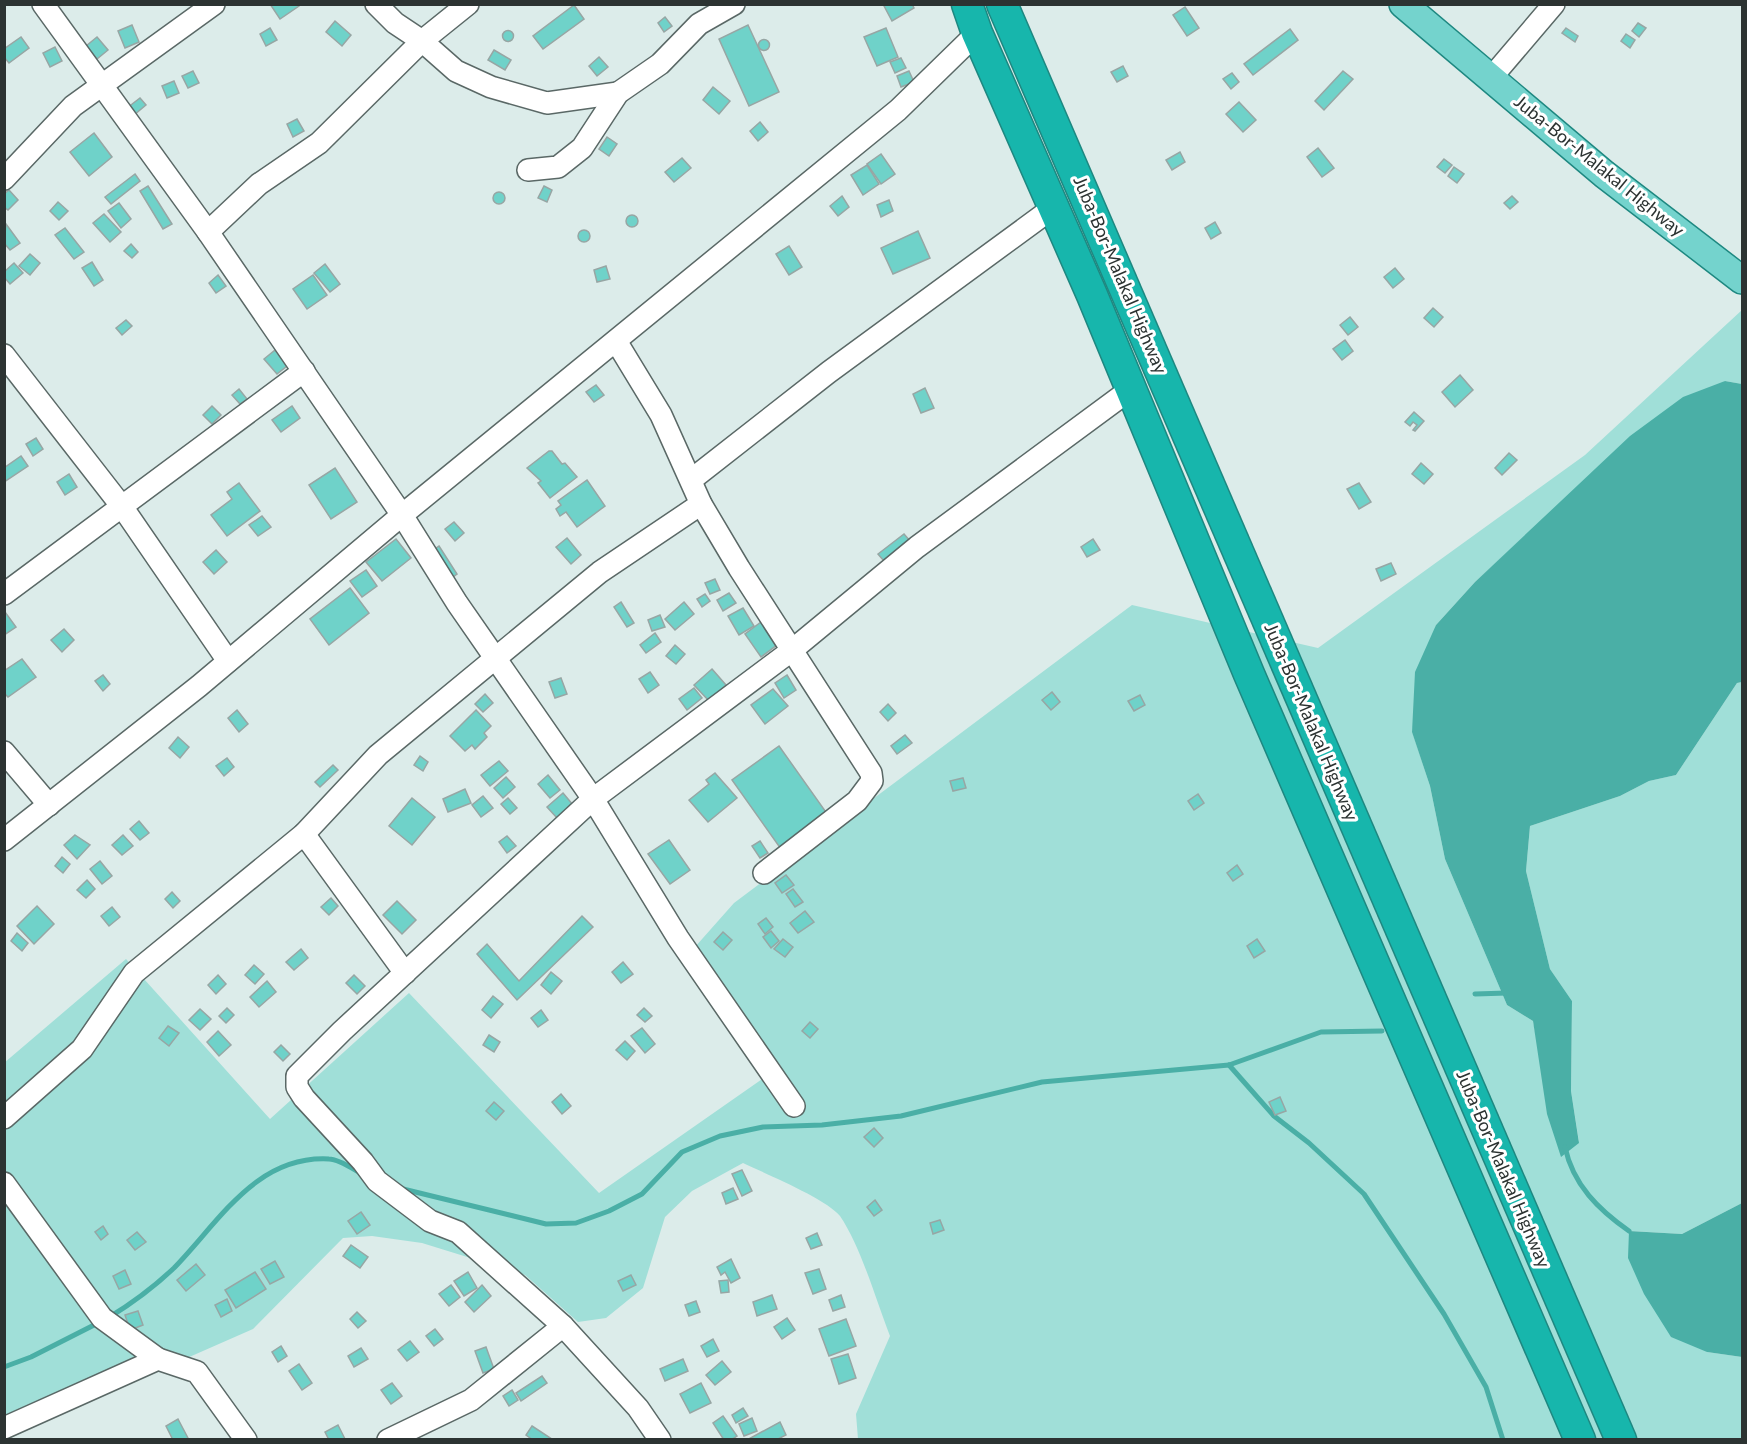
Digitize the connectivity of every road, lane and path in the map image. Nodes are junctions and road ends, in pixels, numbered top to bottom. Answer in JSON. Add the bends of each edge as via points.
{"nodes":[{"id":1,"x":43,"y":4,"type":"edge"},
{"id":2,"x":214,"y":4,"type":"edge"},
{"id":3,"x":376,"y":4,"type":"edge"},
{"id":4,"x":468,"y":4,"type":"edge"},
{"id":5,"x":734,"y":4,"type":"edge"},
{"id":6,"x":967,"y":4,"type":"edge"},
{"id":7,"x":1002,"y":4,"type":"edge"},
{"id":8,"x":1403,"y":4,"type":"edge"},
{"id":9,"x":1554,"y":4,"type":"edge"},
{"id":10,"x":977,"y":33,"type":"junction"},
{"id":11,"x":422,"y":41,"type":"junction"},
{"id":12,"x":1491,"y":78,"type":"junction"},
{"id":13,"x":102,"y":84,"type":"junction"},
{"id":14,"x":618,"y":93,"type":"junction"},
{"id":15,"x":528,"y":170,"type":"dead end"},
{"id":16,"x":4,"y":179,"type":"edge"},
{"id":17,"x":1053,"y":207,"type":"junction"},
{"id":18,"x":208,"y":232,"type":"junction"},
{"id":19,"x":1743,"y":280,"type":"edge"},
{"id":20,"x":616,"y":341,"type":"junction"},
{"id":21,"x":4,"y":355,"type":"edge"},
{"id":22,"x":304,"y":371,"type":"junction"},
{"id":23,"x":11,"y":378,"type":"edge"},
{"id":24,"x":1131,"y":389,"type":"junction"},
{"id":25,"x":691,"y":480,"type":"junction"},
{"id":26,"x":701,"y":504,"type":"junction"},
{"id":27,"x":123,"y":508,"type":"junction"},
{"id":28,"x":402,"y":515,"type":"junction"},
{"id":29,"x":4,"y":594,"type":"edge"},
{"id":30,"x":791,"y":651,"type":"junction"},
{"id":31,"x":494,"y":657,"type":"junction"},
{"id":32,"x":228,"y":661,"type":"junction"},
{"id":33,"x":4,"y":752,"type":"edge"},
{"id":34,"x":593,"y":799,"type":"junction"},
{"id":35,"x":49,"y":805,"type":"junction"},
{"id":36,"x":304,"y":834,"type":"junction"},
{"id":37,"x":4,"y":840,"type":"edge"},
{"id":38,"x":764,"y":873,"type":"dead end"},
{"id":39,"x":405,"y":974,"type":"junction"},
{"id":40,"x":794,"y":1106,"type":"dead end"},
{"id":41,"x":4,"y":1118,"type":"edge"},
{"id":42,"x":4,"y":1183,"type":"edge"},
{"id":43,"x":563,"y":1326,"type":"junction"},
{"id":44,"x":158,"y":1359,"type":"junction"},
{"id":45,"x":4,"y":1428,"type":"edge"},
{"id":46,"x":660,"y":1439,"type":"edge"},
{"id":47,"x":246,"y":1440,"type":"edge"},
{"id":48,"x":388,"y":1440,"type":"edge"},
{"id":49,"x":1580,"y":1440,"type":"edge"},
{"id":50,"x":1621,"y":1440,"type":"edge"}],
"edges":[{"from":1,"to":13,"type":"street"},
{"from":2,"to":13,"type":"street"},
{"from":3,"to":11,"type":"street"},
{"from":4,"to":11,"type":"street"},
{"from":5,"to":14,"type":"street","via":[[699,24],[660,64]]},
{"from":6,"to":10,"type":"highway","name":"Juba-Bor-Malakal Highway"},
{"from":7,"to":50,"type":"highway","name":"Juba-Bor-Malakal Highway"},
{"from":8,"to":12,"type":"main road","name":"Juba-Bor-Malakal Highway"},
{"from":9,"to":12,"type":"street"},
{"from":10,"to":17,"type":"highway","name":"Juba-Bor-Malakal Highway"},
{"from":10,"to":20,"type":"street","via":[[898,110]]},
{"from":11,"to":14,"type":"street","via":[[456,71],[524,97],[547,103]]},
{"from":11,"to":18,"type":"street","via":[[319,143],[259,184]]},
{"from":12,"to":19,"type":"main road","name":"Juba-Bor-Malakal Highway","via":[[1604,174]]},
{"from":13,"to":16,"type":"street","via":[[73,106]]},
{"from":13,"to":18,"type":"street"},
{"from":14,"to":15,"type":"street","via":[[582,148],[558,167]]},
{"from":17,"to":24,"type":"highway","name":"Juba-Bor-Malakal Highway"},
{"from":17,"to":25,"type":"street"},
{"from":18,"to":22,"type":"street"},
{"from":20,"to":25,"type":"street","via":[[661,415]]},
{"from":20,"to":28,"type":"street"},
{"from":21,"to":23,"type":"street"},
{"from":22,"to":27,"type":"street"},
{"from":22,"to":28,"type":"street"},
{"from":23,"to":27,"type":"street"},
{"from":24,"to":30,"type":"street","via":[[917,547]]},
{"from":24,"to":49,"type":"highway","name":"Juba-Bor-Malakal Highway","via":[[1249,674]]},
{"from":25,"to":26,"type":"street"},
{"from":26,"to":30,"type":"street"},
{"from":26,"to":31,"type":"street","via":[[600,572]]},
{"from":27,"to":29,"type":"street"},
{"from":27,"to":32,"type":"street"},
{"from":28,"to":31,"type":"street"},
{"from":28,"to":32,"type":"street"},
{"from":30,"to":34,"type":"street"},
{"from":30,"to":38,"type":"street","via":[[866,765],[872,781],[857,801]]},
{"from":31,"to":34,"type":"street"},
{"from":31,"to":36,"type":"street","via":[[378,755]]},
{"from":32,"to":35,"type":"street"},
{"from":33,"to":35,"type":"street"},
{"from":34,"to":39,"type":"street"},
{"from":34,"to":40,"type":"street","via":[[678,938]]},
{"from":35,"to":37,"type":"street"},
{"from":36,"to":39,"type":"street"},
{"from":36,"to":41,"type":"street","via":[[134,973],[82,1049]]},
{"from":39,"to":43,"type":"street","via":[[297,1076],[297,1087],[377,1181],[430,1221],[458,1232]]},
{"from":42,"to":44,"type":"street","via":[[102,1318]]},
{"from":43,"to":46,"type":"street","via":[[638,1408]]},
{"from":43,"to":48,"type":"street","via":[[471,1400]]},
{"from":44,"to":45,"type":"street"},
{"from":44,"to":47,"type":"street","via":[[197,1372]]}]}
